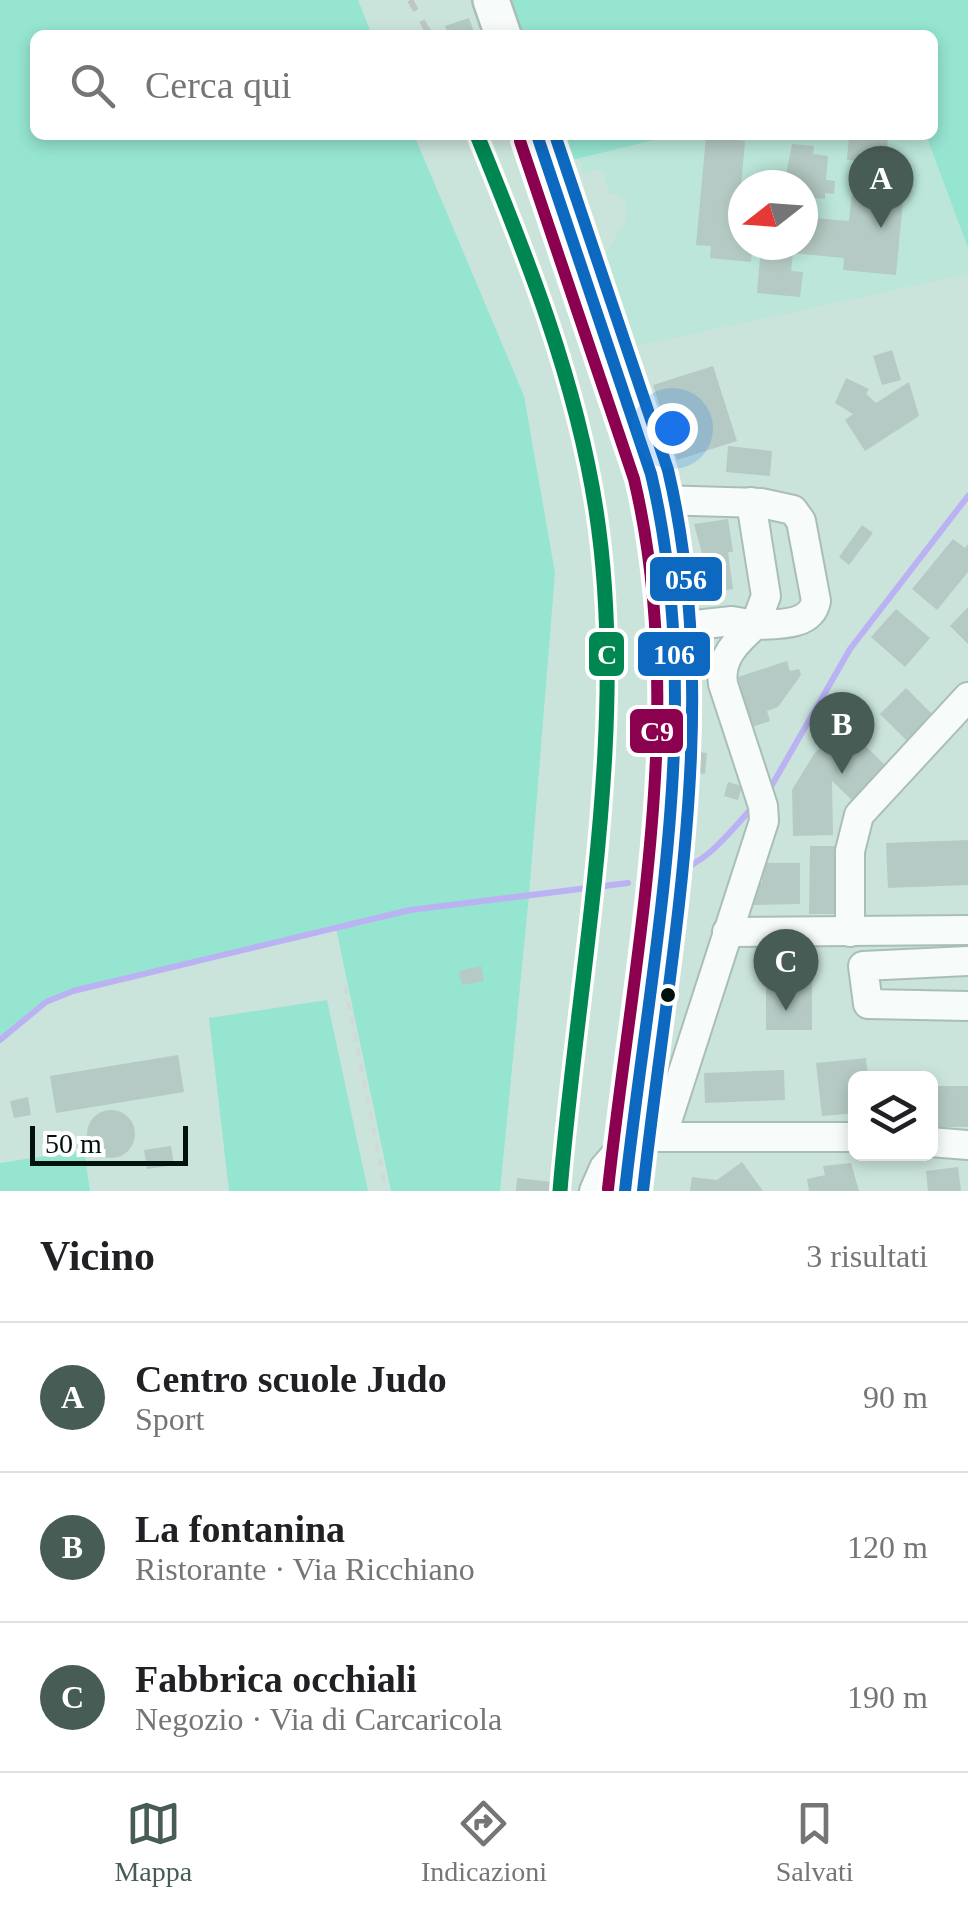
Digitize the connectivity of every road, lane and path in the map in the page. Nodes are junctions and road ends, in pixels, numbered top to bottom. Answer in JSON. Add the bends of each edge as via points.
{"nodes":[{"id":1,"x":491,"y":0,"type":"edge"},
{"id":2,"x":501,"y":30,"type":"edge"},
{"id":3,"x":539,"y":140,"type":"edge"},
{"id":4,"x":658,"y":500,"type":"junction"},
{"id":5,"x":751,"y":502,"type":"junction"},
{"id":6,"x":755,"y":625,"type":"junction"},
{"id":7,"x":676,"y":627,"type":"junction"},
{"id":8,"x":968,"y":697,"type":"edge"},
{"id":9,"x":968,"y":930,"type":"edge"},
{"id":10,"x":727,"y":932,"type":"junction"},
{"id":11,"x":850,"y":932,"type":"junction"},
{"id":12,"x":968,"y":961,"type":"edge"},
{"id":13,"x":345,"y":986,"type":"dead end"},
{"id":14,"x":968,"y":1006,"type":"edge"},
{"id":15,"x":646,"y":1137,"type":"junction"},
{"id":16,"x":848,"y":1138,"type":"edge"},
{"id":17,"x":938,"y":1143,"type":"edge"},
{"id":18,"x":968,"y":1145,"type":"edge"},
{"id":19,"x":386,"y":1191,"type":"edge"},
{"id":20,"x":594,"y":1191,"type":"edge"},
{"id":21,"x":625,"y":1191,"type":"edge"}],
"edges":[{"from":1,"to":2,"type":"main road"},
{"from":3,"to":4,"type":"main road"},
{"from":4,"to":5,"type":"street"},
{"from":4,"to":7,"type":"main road"},
{"from":5,"to":6,"type":"street","via":[[766,596]]},
{"from":5,"to":6,"type":"street","via":[[786,507],[800,517],[816,600],[804,618]]},
{"from":6,"to":7,"type":"street"},
{"from":6,"to":10,"type":"street","via":[[732,647],[722,676],[764,813]]},
{"from":7,"to":15,"type":"main road","via":[[674,750]]},
{"from":8,"to":11,"type":"street","via":[[859,815],[850,850]]},
{"from":9,"to":11,"type":"street"},
{"from":10,"to":11,"type":"street"},
{"from":10,"to":15,"type":"street"},
{"from":12,"to":14,"type":"street","via":[[863,966],[868,1004]]},
{"from":13,"to":19,"type":"path"},
{"from":15,"to":16,"type":"street"},
{"from":15,"to":20,"type":"street","via":[[604,1168]]},
{"from":15,"to":21,"type":"main road"},
{"from":17,"to":18,"type":"street"}]}
